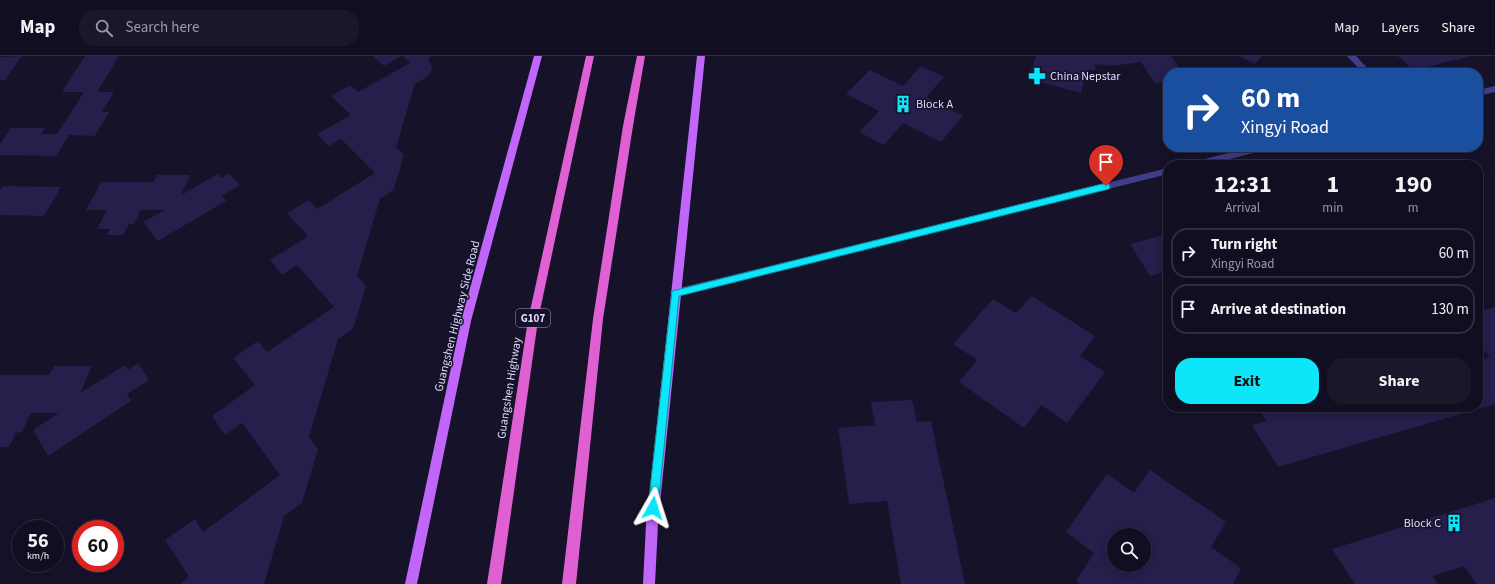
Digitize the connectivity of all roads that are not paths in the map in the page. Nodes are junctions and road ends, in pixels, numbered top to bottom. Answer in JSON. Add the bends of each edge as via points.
{"nodes":[{"id":1,"x":538,"y":56,"type":"edge"},
{"id":2,"x":590,"y":56,"type":"edge"},
{"id":3,"x":641,"y":56,"type":"edge"},
{"id":4,"x":701,"y":56,"type":"edge"},
{"id":5,"x":1351,"y":56,"type":"edge"},
{"id":6,"x":1363,"y":68,"type":"edge"},
{"id":7,"x":1495,"y":89,"type":"edge"},
{"id":8,"x":1483,"y":92,"type":"edge"},
{"id":9,"x":1245,"y":152,"type":"edge"},
{"id":10,"x":1212,"y":160,"type":"edge"},
{"id":11,"x":1163,"y":172,"type":"edge"},
{"id":12,"x":675,"y":293,"type":"junction"},
{"id":13,"x":411,"y":584,"type":"edge"},
{"id":14,"x":494,"y":584,"type":"edge"},
{"id":15,"x":569,"y":584,"type":"edge"},
{"id":16,"x":649,"y":584,"type":"edge"}],
"edges":[{"from":1,"to":13,"type":"main road","name":"Guangshen Highway Side Road","via":[[466,321]]},
{"from":2,"to":14,"type":"highway","name":"Guangshen Highway","number":"G107","via":[[533,320]]},
{"from":3,"to":15,"type":"highway","via":[[626,134],[598,319]]},
{"from":4,"to":12,"type":"main road"},
{"from":5,"to":6,"type":"street"},
{"from":7,"to":8,"type":"street"},
{"from":9,"to":10,"type":"street"},
{"from":11,"to":12,"type":"street"},
{"from":12,"to":16,"type":"main road","via":[[652,524]]}]}
